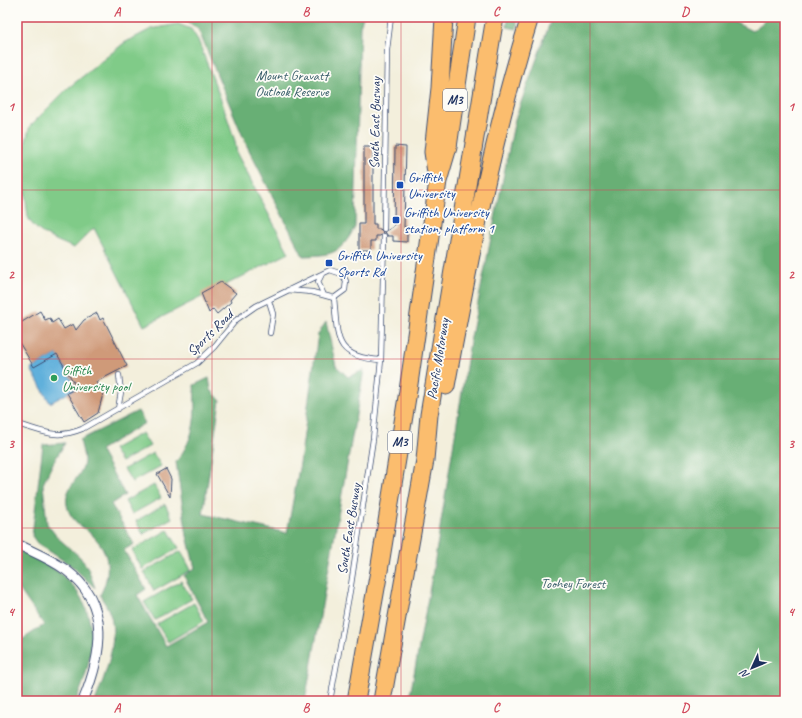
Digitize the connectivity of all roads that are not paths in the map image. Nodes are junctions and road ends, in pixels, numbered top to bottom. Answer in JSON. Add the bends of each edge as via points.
{"nodes":[{"id":1,"x":391,"y":17,"type":"edge"},
{"id":2,"x":444,"y":17,"type":"edge"},
{"id":3,"x":467,"y":17,"type":"edge"},
{"id":4,"x":495,"y":17,"type":"edge"},
{"id":5,"x":530,"y":17,"type":"edge"},
{"id":6,"x":438,"y":181,"type":"junction"},
{"id":7,"x":384,"y":229,"type":"dead end"},
{"id":8,"x":384,"y":236,"type":"dead end"},
{"id":9,"x":322,"y":274,"type":"junction"},
{"id":10,"x":288,"y":290,"type":"junction"},
{"id":11,"x":322,"y":294,"type":"junction"},
{"id":12,"x":334,"y":298,"type":"junction"},
{"id":13,"x":269,"y":301,"type":"junction"},
{"id":14,"x":270,"y":333,"type":"dead end"},
{"id":15,"x":381,"y":360,"type":"junction"},
{"id":16,"x":119,"y":375,"type":"dead end"},
{"id":17,"x":118,"y":409,"type":"junction"},
{"id":18,"x":17,"y":424,"type":"edge"},
{"id":19,"x":425,"y":460,"type":"junction"},
{"id":20,"x":17,"y":544,"type":"edge"},
{"id":21,"x":83,"y":701,"type":"edge"},
{"id":22,"x":330,"y":701,"type":"edge"},
{"id":23,"x":356,"y":701,"type":"edge"},
{"id":24,"x":382,"y":701,"type":"edge"}],
"edges":[{"from":1,"to":7,"type":"lane","name":"South East Busway","via":[[387,50]]},
{"from":2,"to":6,"type":"highway","via":[[440,88],[432,152]]},
{"from":3,"to":6,"type":"highway","name":"Pacific Motorway","number":"M3","via":[[448,147]]},
{"from":4,"to":19,"type":"highway","name":"Pacific Motorway","number":"M3","via":[[429,415]]},
{"from":5,"to":19,"type":"highway","via":[[483,190],[435,443]]},
{"from":6,"to":23,"type":"highway","name":"Pacific Motorway","number":"M3","via":[[407,399]]},
{"from":8,"to":15,"type":"lane","name":"South East Busway"},
{"from":9,"to":10,"type":"lane","name":"Sports Road"},
{"from":9,"to":11,"type":"lane","via":[[318,282]]},
{"from":9,"to":12,"type":"lane","name":"Sports Road","via":[[334,270],[345,277],[345,290]]},
{"from":10,"to":11,"type":"lane"},
{"from":10,"to":13,"type":"lane","name":"Sports Road"},
{"from":11,"to":12,"type":"lane"},
{"from":12,"to":15,"type":"lane","via":[[340,343],[349,353],[361,358]]},
{"from":13,"to":14,"type":"lane","via":[[273,314]]},
{"from":13,"to":17,"type":"lane","name":"Sports Road","via":[[256,306],[236,320],[197,363]]},
{"from":15,"to":22,"type":"lane","name":"South East Busway","via":[[373,438],[351,585]]},
{"from":16,"to":17,"type":"lane","via":[[121,392]]},
{"from":17,"to":18,"type":"lane","name":"Sports Road","via":[[66,435],[44,434]]},
{"from":19,"to":24,"type":"highway","name":"Pacific Motorway","number":"M3"},
{"from":20,"to":21,"type":"street","via":[[66,571],[89,596],[100,627],[100,641],[96,668]]}]}
